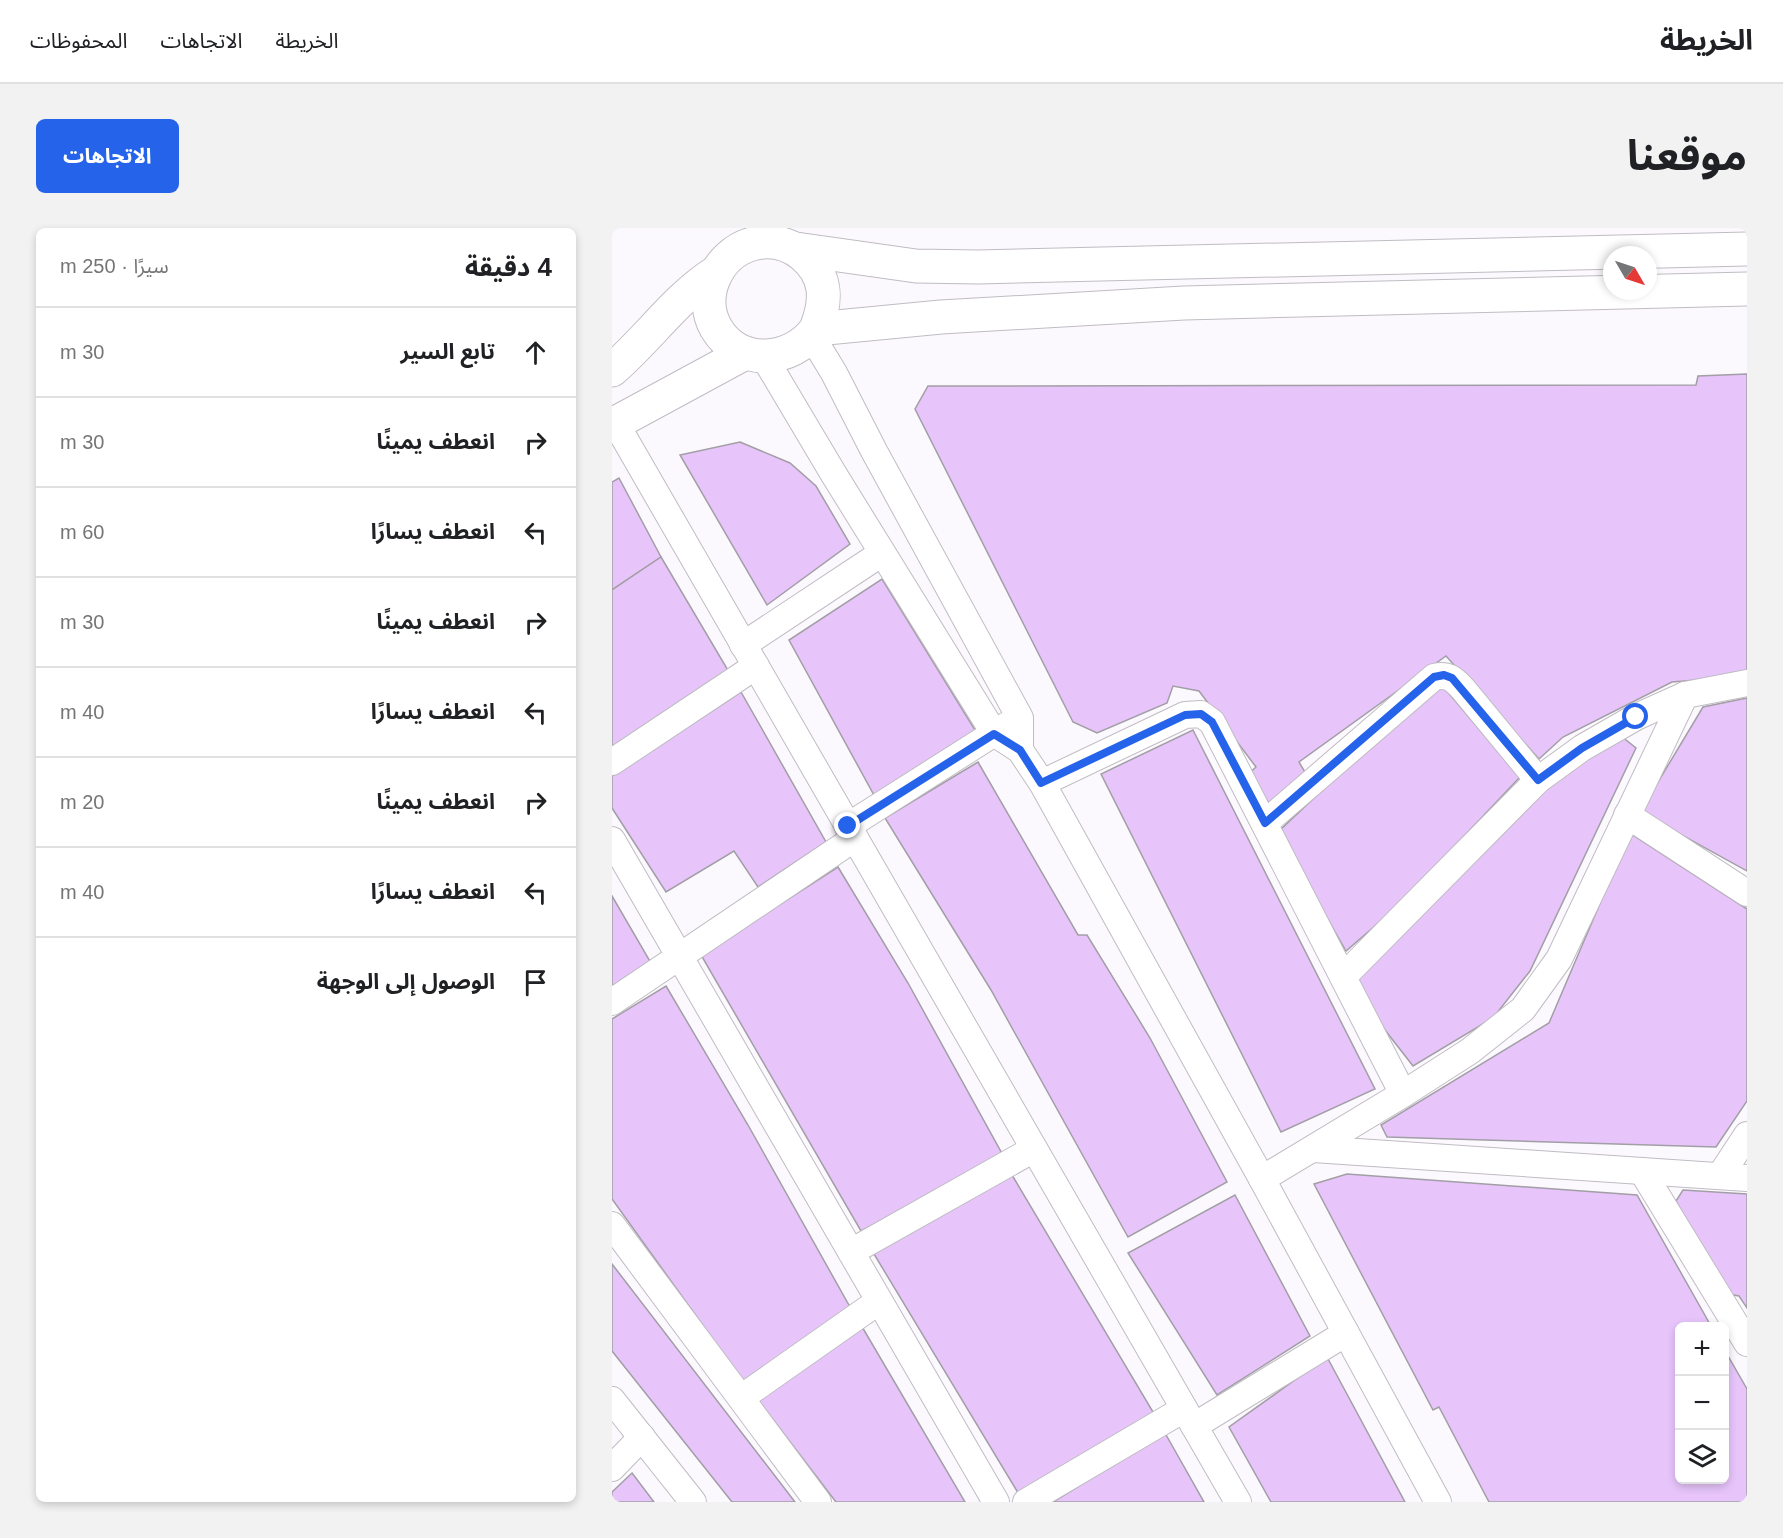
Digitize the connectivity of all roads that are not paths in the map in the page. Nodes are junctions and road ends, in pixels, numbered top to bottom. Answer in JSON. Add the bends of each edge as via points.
{"nodes":[{"id":1,"x":759,"y":235,"type":"edge"},
{"id":2,"x":796,"y":249,"type":"junction"},
{"id":3,"x":1747,"y":249,"type":"edge"},
{"id":4,"x":715,"y":273,"type":"junction"},
{"id":5,"x":1747,"y":289,"type":"edge"},
{"id":6,"x":814,"y":332,"type":"junction"},
{"id":7,"x":755,"y":355,"type":"junction"},
{"id":8,"x":612,"y":370,"type":"edge"},
{"id":9,"x":614,"y":424,"type":"edge"},
{"id":10,"x":882,"y":553,"type":"junction"},
{"id":11,"x":749,"y":655,"type":"junction"},
{"id":12,"x":1747,"y":683,"type":"edge"},
{"id":13,"x":1685,"y":695,"type":"junction"},
{"id":14,"x":1020,"y":718,"type":"junction"},
{"id":15,"x":994,"y":734,"type":"junction"},
{"id":16,"x":1020,"y":750,"type":"junction"},
{"id":17,"x":612,"y":762,"type":"edge"},
{"id":18,"x":1538,"y":780,"type":"junction"},
{"id":19,"x":1041,"y":783,"type":"junction"},
{"id":20,"x":1627,"y":815,"type":"junction"},
{"id":21,"x":1265,"y":823,"type":"junction"},
{"id":22,"x":852,"y":832,"type":"junction"},
{"id":23,"x":612,"y":840,"type":"edge"},
{"id":24,"x":1747,"y":893,"type":"edge"},
{"id":25,"x":679,"y":956,"type":"junction"},
{"id":26,"x":1343,"y":977,"type":"junction"},
{"id":27,"x":612,"y":1002,"type":"edge"},
{"id":28,"x":1403,"y":1094,"type":"junction"},
{"id":29,"x":1747,"y":1135,"type":"edge"},
{"id":30,"x":1034,"y":1149,"type":"junction"},
{"id":31,"x":1313,"y":1149,"type":"junction"},
{"id":32,"x":1642,"y":1171,"type":"junction"},
{"id":33,"x":1720,"y":1176,"type":"junction"},
{"id":34,"x":1747,"y":1178,"type":"edge"},
{"id":35,"x":1262,"y":1179,"type":"junction"},
{"id":36,"x":612,"y":1225,"type":"edge"},
{"id":37,"x":851,"y":1252,"type":"junction"},
{"id":38,"x":879,"y":1301,"type":"junction"},
{"id":39,"x":1346,"y":1333,"type":"junction"},
{"id":40,"x":1747,"y":1343,"type":"edge"},
{"id":41,"x":741,"y":1398,"type":"junction"},
{"id":42,"x":612,"y":1400,"type":"edge"},
{"id":43,"x":1189,"y":1418,"type":"junction"},
{"id":44,"x":642,"y":1437,"type":"junction"},
{"id":45,"x":612,"y":1468,"type":"edge"},
{"id":46,"x":693,"y":1502,"type":"edge"},
{"id":47,"x":818,"y":1502,"type":"edge"},
{"id":48,"x":996,"y":1502,"type":"edge"},
{"id":49,"x":1026,"y":1502,"type":"edge"},
{"id":50,"x":1238,"y":1502,"type":"edge"},
{"id":51,"x":1438,"y":1502,"type":"edge"}],
"edges":[{"from":1,"to":2,"type":"main road"},
{"from":1,"to":4,"type":"main road","via":[[727,257]]},
{"from":2,"to":3,"type":"main road","via":[[916,266],[978,267]]},
{"from":2,"to":6,"type":"main road","via":[[820,276],[824,294],[823,312]]},
{"from":4,"to":7,"type":"main road","via":[[710,310],[716,328],[729,343]]},
{"from":4,"to":8,"type":"main road","via":[[699,283]]},
{"from":5,"to":6,"type":"main road","via":[[1184,303],[941,317]]},
{"from":6,"to":7,"type":"main road","via":[[782,355]]},
{"from":6,"to":14,"type":"street","via":[[874,451]]},
{"from":7,"to":9,"type":"main road"},
{"from":7,"to":10,"type":"street"},
{"from":9,"to":11,"type":"street"},
{"from":10,"to":11,"type":"street"},
{"from":10,"to":15,"type":"street"},
{"from":11,"to":17,"type":"street"},
{"from":11,"to":22,"type":"street"},
{"from":12,"to":13,"type":"street"},
{"from":13,"to":18,"type":"street","via":[[1591,743]]},
{"from":13,"to":20,"type":"street"},
{"from":14,"to":15,"type":"street"},
{"from":14,"to":16,"type":"street"},
{"from":15,"to":16,"type":"street"},
{"from":15,"to":22,"type":"street"},
{"from":16,"to":19,"type":"street"},
{"from":18,"to":21,"type":"street","via":[[1463,689],[1444,675],[1434,677]]},
{"from":18,"to":26,"type":"street"},
{"from":19,"to":21,"type":"street","via":[[1185,715],[1201,714],[1212,722]]},
{"from":19,"to":35,"type":"street"},
{"from":20,"to":24,"type":"street"},
{"from":20,"to":28,"type":"street","via":[[1560,959],[1523,1009],[1470,1051]]},
{"from":21,"to":26,"type":"street"},
{"from":22,"to":25,"type":"street"},
{"from":22,"to":30,"type":"street"},
{"from":23,"to":25,"type":"street"},
{"from":25,"to":27,"type":"street"},
{"from":25,"to":37,"type":"street"},
{"from":26,"to":28,"type":"street"},
{"from":28,"to":31,"type":"street"},
{"from":29,"to":33,"type":"street"},
{"from":30,"to":37,"type":"street"},
{"from":30,"to":43,"type":"street"},
{"from":31,"to":32,"type":"street"},
{"from":31,"to":35,"type":"street"},
{"from":32,"to":33,"type":"street"},
{"from":32,"to":40,"type":"street"},
{"from":33,"to":34,"type":"street"},
{"from":35,"to":39,"type":"street"},
{"from":36,"to":41,"type":"street"},
{"from":37,"to":38,"type":"street"},
{"from":38,"to":41,"type":"street"},
{"from":38,"to":48,"type":"street"},
{"from":39,"to":43,"type":"street"},
{"from":39,"to":51,"type":"street"},
{"from":41,"to":47,"type":"street"},
{"from":42,"to":44,"type":"street"},
{"from":43,"to":49,"type":"street"},
{"from":43,"to":50,"type":"street"},
{"from":44,"to":45,"type":"street"},
{"from":44,"to":46,"type":"street"}]}
